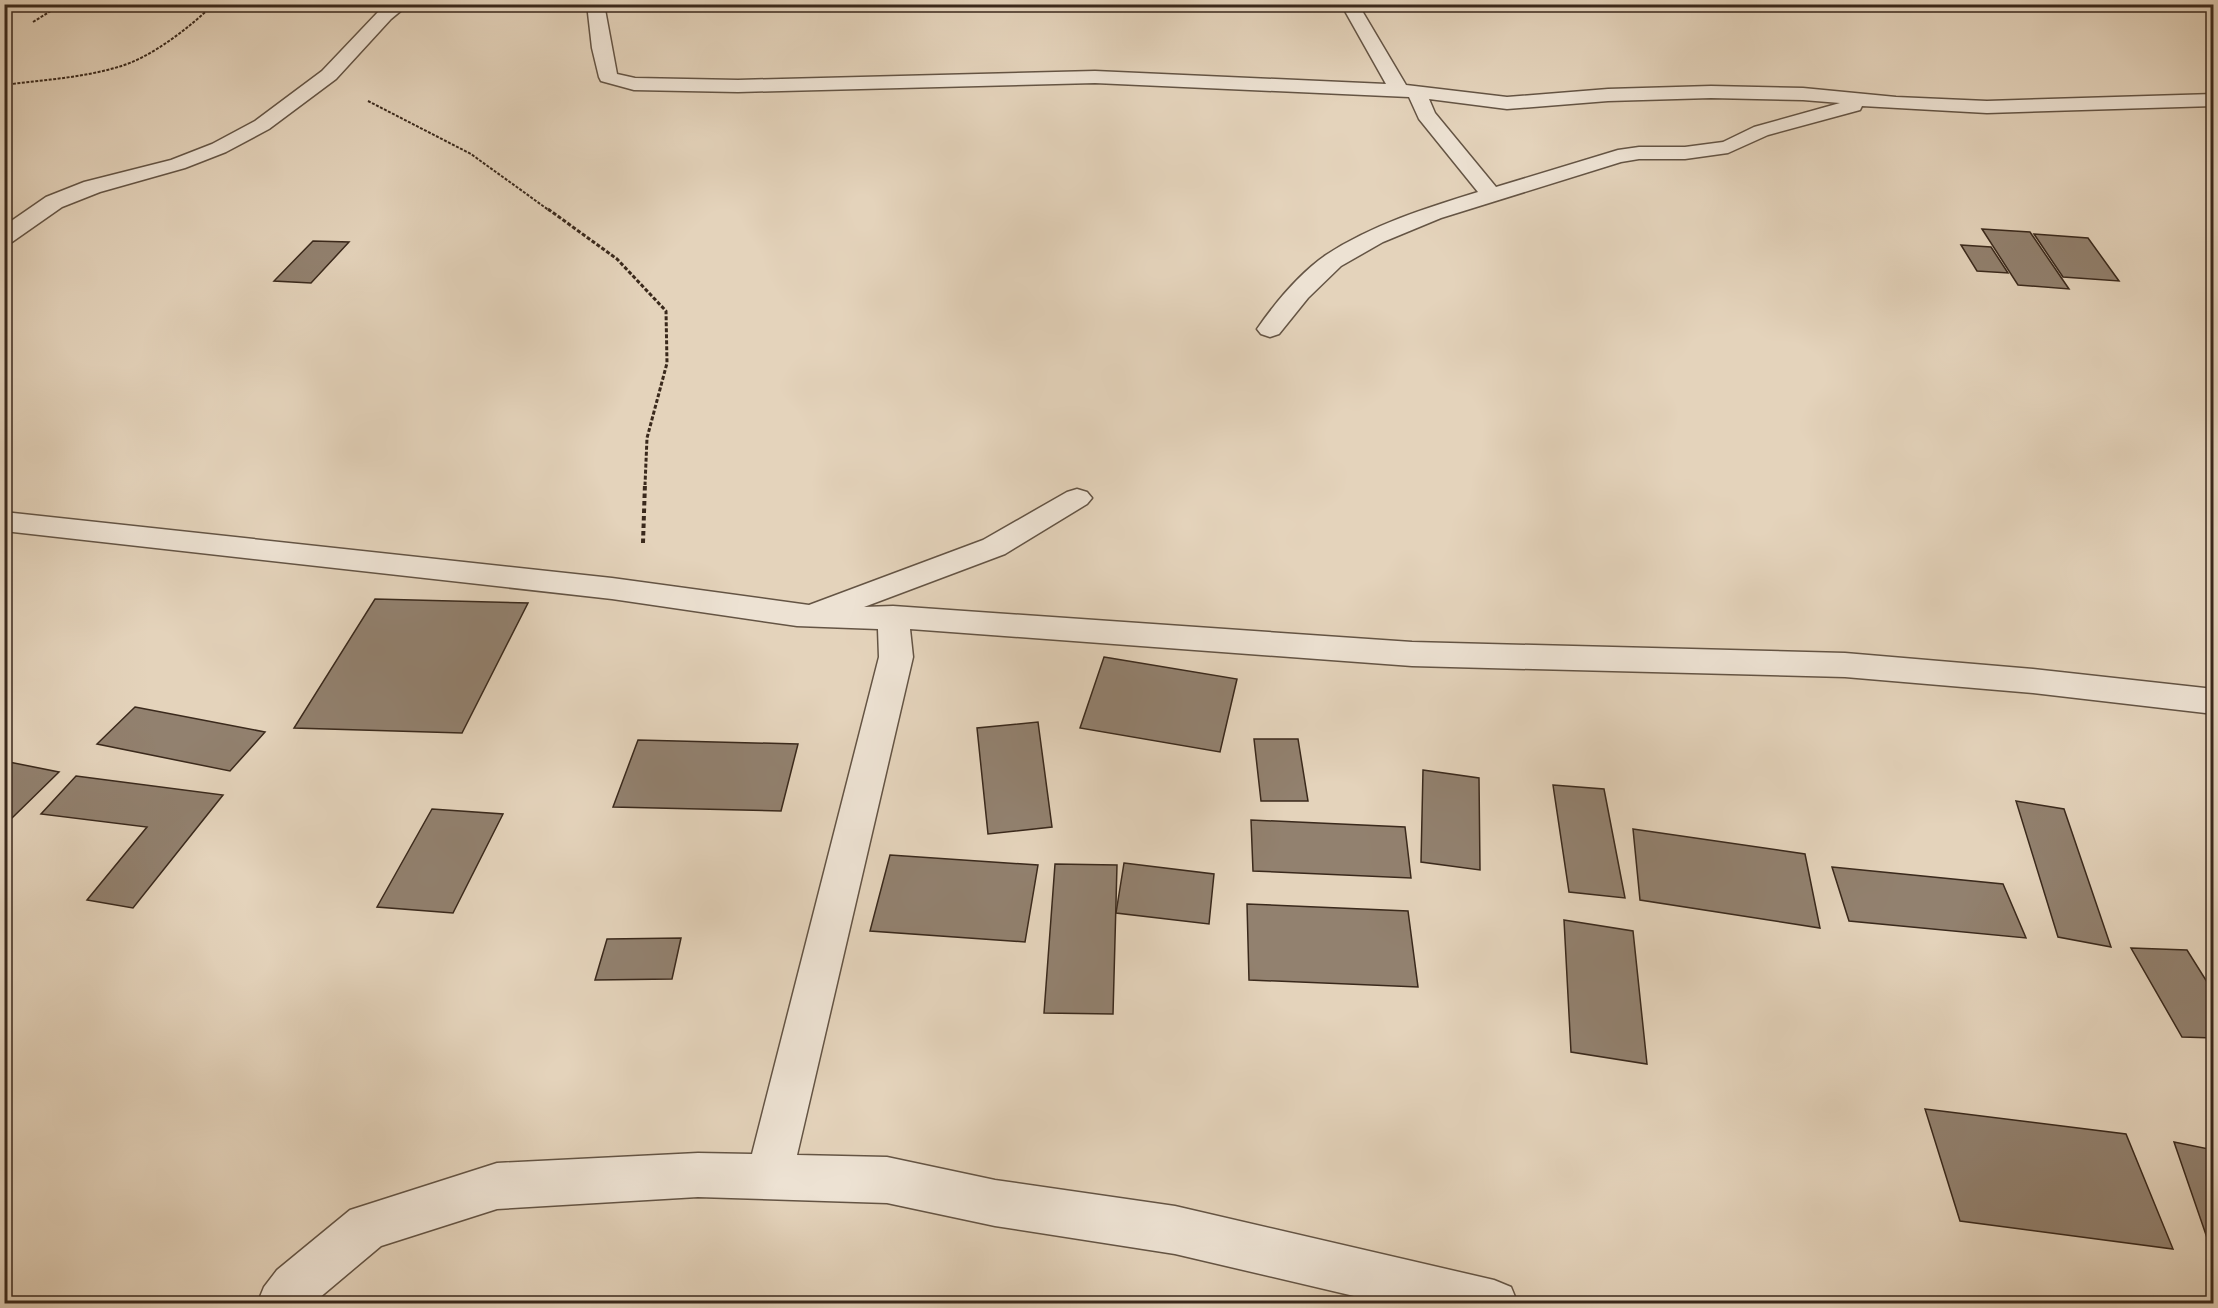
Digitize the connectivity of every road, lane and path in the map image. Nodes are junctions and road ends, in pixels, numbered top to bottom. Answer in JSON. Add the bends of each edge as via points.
{"nodes":[{"id":1,"x":62,"y":4,"type":"edge"},
{"id":2,"x":214,"y":4,"type":"edge"},
{"id":3,"x":401,"y":4,"type":"edge"},
{"id":4,"x":595,"y":4,"type":"edge"},
{"id":5,"x":1349,"y":4,"type":"edge"},
{"id":6,"x":33,"y":22,"type":"dead end"},
{"id":7,"x":329,"y":75,"type":"junction"},
{"id":8,"x":4,"y":85,"type":"edge"},
{"id":9,"x":1408,"y":91,"type":"junction"},
{"id":10,"x":2214,"y":100,"type":"edge"},
{"id":11,"x":1872,"y":101,"type":"junction"},
{"id":12,"x":1492,"y":195,"type":"junction"},
{"id":13,"x":4,"y":237,"type":"edge"},
{"id":14,"x":1270,"y":329,"type":"dead end"},
{"id":15,"x":1077,"y":498,"type":"dead end"},
{"id":16,"x":4,"y":521,"type":"edge"},
{"id":17,"x":641,"y":592,"type":"junction"},
{"id":18,"x":808,"y":616,"type":"junction"},
{"id":19,"x":893,"y":617,"type":"junction"},
{"id":20,"x":2214,"y":702,"type":"edge"},
{"id":21,"x":769,"y":1177,"type":"junction"},
{"id":22,"x":281,"y":1304,"type":"edge"},
{"id":23,"x":1494,"y":1304,"type":"edge"}],
"edges":[{"from":1,"to":6,"type":"path"},
{"from":2,"to":8,"type":"path","via":[[184,30],[120,67]]},
{"from":3,"to":7,"type":"street"},
{"from":4,"to":9,"type":"street","via":[[608,77],[634,84],[738,86],[1095,77]]},
{"from":5,"to":9,"type":"street"},
{"from":7,"to":13,"type":"street","via":[[262,125],[219,148],[54,202]]},
{"from":7,"to":17,"type":"path","via":[[387,112],[471,154],[617,259],[666,311],[667,363],[647,438]]},
{"from":9,"to":11,"type":"street","via":[[1507,103],[1712,92],[1794,93]]},
{"from":9,"to":12,"type":"street"},
{"from":10,"to":11,"type":"street","via":[[1987,107]]},
{"from":11,"to":12,"type":"street","via":[[1761,131],[1728,147],[1618,156]]},
{"from":12,"to":14,"type":"street","via":[[1375,237],[1333,261],[1299,293]]},
{"from":15,"to":18,"type":"street","via":[[994,547]]},
{"from":16,"to":17,"type":"street"},
{"from":17,"to":18,"type":"street"},
{"from":18,"to":19,"type":"street","via":[[851,620]]},
{"from":19,"to":20,"type":"street","via":[[1412,654],[1845,665]]},
{"from":19,"to":21,"type":"street","via":[[896,657]]},
{"from":21,"to":22,"type":"street","via":[[698,1175],[497,1186],[367,1227],[294,1287]]},
{"from":21,"to":23,"type":"street","via":[[887,1180],[995,1203],[1175,1230]]}]}
